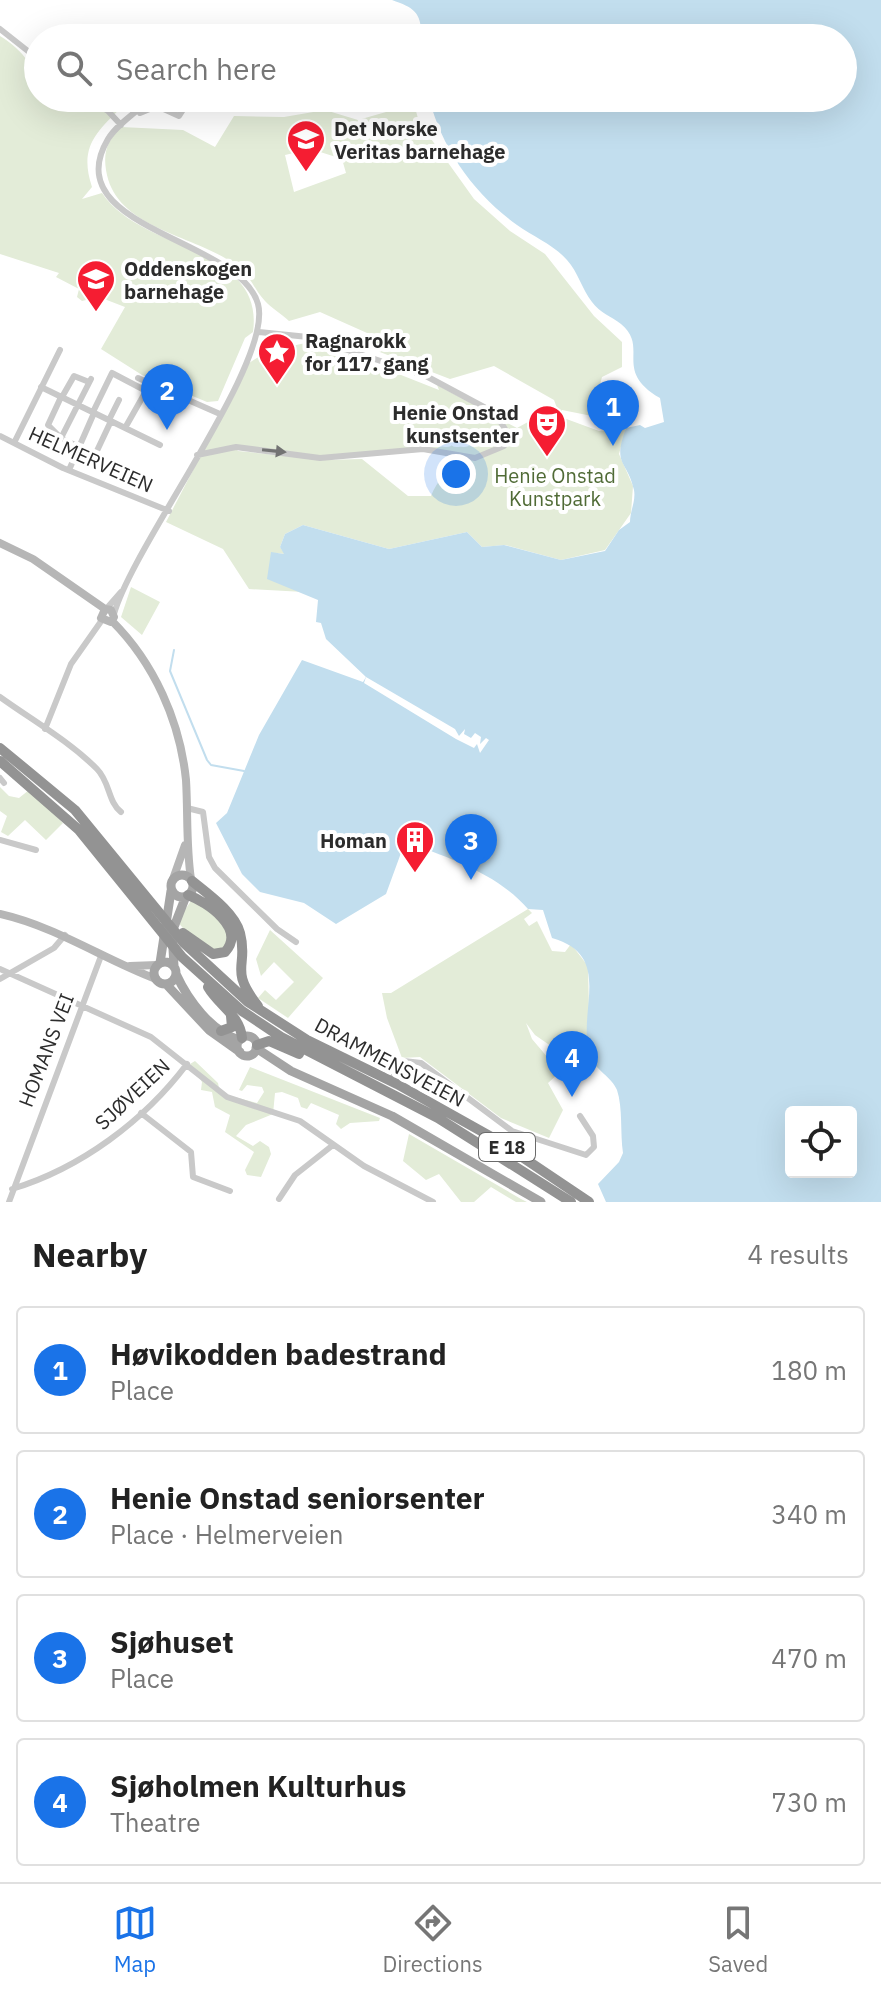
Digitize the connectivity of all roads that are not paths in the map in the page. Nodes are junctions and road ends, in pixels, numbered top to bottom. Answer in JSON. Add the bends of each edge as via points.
{"nodes":[{"id":1,"x":0,"y":29,"type":"edge"},
{"id":2,"x":24,"y":48,"type":"edge"},
{"id":3,"x":109,"y":112,"type":"edge"},
{"id":4,"x":141,"y":112,"type":"edge"},
{"id":5,"x":136,"y":114,"type":"joint"},
{"id":6,"x":121,"y":125,"type":"junction"},
{"id":7,"x":259,"y":332,"type":"junction"},
{"id":8,"x":60,"y":350,"type":"dead end"},
{"id":9,"x":138,"y":378,"type":"dead end"},
{"id":10,"x":41,"y":387,"type":"junction"},
{"id":11,"x":165,"y":390,"type":"junction"},
{"id":12,"x":146,"y":391,"type":"junction"},
{"id":13,"x":62,"y":397,"type":"junction"},
{"id":14,"x":119,"y":400,"type":"dead end"},
{"id":15,"x":78,"y":405,"type":"junction"},
{"id":16,"x":93,"y":412,"type":"junction"},
{"id":17,"x":220,"y":414,"type":"junction"},
{"id":18,"x":110,"y":420,"type":"junction"},
{"id":19,"x":125,"y":428,"type":"junction"},
{"id":20,"x":0,"y":436,"type":"edge"},
{"id":21,"x":61,"y":438,"type":"junction"},
{"id":22,"x":14,"y":443,"type":"junction"},
{"id":23,"x":160,"y":445,"type":"dead end"},
{"id":24,"x":77,"y":447,"type":"junction"},
{"id":25,"x":95,"y":455,"type":"junction"},
{"id":26,"x":197,"y":455,"type":"junction"},
{"id":27,"x":112,"y":464,"type":"dead end"},
{"id":28,"x":69,"y":470,"type":"junction"},
{"id":29,"x":169,"y":511,"type":"junction"},
{"id":30,"x":0,"y":543,"type":"edge"},
{"id":31,"x":107,"y":614,"type":"junction"},
{"id":32,"x":0,"y":697,"type":"edge"},
{"id":33,"x":45,"y":729,"type":"junction"},
{"id":34,"x":0,"y":748,"type":"edge"},
{"id":35,"x":0,"y":761,"type":"edge"},
{"id":36,"x":187,"y":808,"type":"junction"},
{"id":37,"x":121,"y":812,"type":"dead end"},
{"id":38,"x":188,"y":828,"type":"junction"},
{"id":39,"x":0,"y":840,"type":"edge"},
{"id":40,"x":36,"y":850,"type":"dead end"},
{"id":41,"x":173,"y":879,"type":"junction"},
{"id":42,"x":191,"y":880,"type":"junction"},
{"id":43,"x":171,"y":891,"type":"junction"},
{"id":44,"x":187,"y":896,"type":"junction"},
{"id":45,"x":0,"y":914,"type":"edge"},
{"id":46,"x":65,"y":935,"type":"junction"},
{"id":47,"x":183,"y":937,"type":"junction"},
{"id":48,"x":296,"y":942,"type":"dead end"},
{"id":49,"x":101,"y":956,"type":"junction"},
{"id":50,"x":158,"y":964,"type":"junction"},
{"id":51,"x":121,"y":966,"type":"junction"},
{"id":52,"x":0,"y":969,"type":"edge"},
{"id":53,"x":175,"y":970,"type":"junction"},
{"id":54,"x":10,"y":974,"type":"junction"},
{"id":55,"x":203,"y":978,"type":"junction"},
{"id":56,"x":0,"y":979,"type":"edge"},
{"id":57,"x":161,"y":982,"type":"junction"},
{"id":58,"x":79,"y":1007,"type":"junction"},
{"id":59,"x":230,"y":1014,"type":"junction"},
{"id":60,"x":267,"y":1016,"type":"junction"},
{"id":61,"x":221,"y":1031,"type":"junction"},
{"id":62,"x":241,"y":1039,"type":"junction"},
{"id":63,"x":256,"y":1046,"type":"junction"},
{"id":64,"x":244,"y":1054,"type":"junction"},
{"id":65,"x":187,"y":1064,"type":"junction"},
{"id":66,"x":334,"y":1065,"type":"junction"},
{"id":67,"x":291,"y":1071,"type":"junction"},
{"id":68,"x":378,"y":1105,"type":"junction"},
{"id":69,"x":141,"y":1113,"type":"junction"},
{"id":70,"x":580,"y":1116,"type":"dead end"},
{"id":71,"x":333,"y":1145,"type":"junction"},
{"id":72,"x":12,"y":1189,"type":"junction"},
{"id":73,"x":230,"y":1191,"type":"dead end"},
{"id":74,"x":279,"y":1199,"type":"dead end"},
{"id":75,"x":9,"y":1202,"type":"edge"},
{"id":76,"x":433,"y":1202,"type":"edge"},
{"id":77,"x":541,"y":1202,"type":"edge"},
{"id":78,"x":571,"y":1202,"type":"edge"},
{"id":79,"x":589,"y":1202,"type":"edge"}],
"edges":[{"from":1,"to":2,"type":"street"},
{"from":3,"to":6,"type":"street"},
{"from":4,"to":5,"type":"street"},
{"from":5,"to":6,"type":"street"},
{"from":6,"to":7,"type":"street","via":[[101,156],[108,196],[133,219],[236,272],[257,302]]},
{"from":7,"to":17,"type":"street"},
{"from":26,"to":7,"type":"street","one_way":true,"via":[[236,447],[320,458],[423,449],[475,458],[495,452],[506,441],[495,413],[426,376],[308,337]]},
{"from":8,"to":10,"type":"street"},
{"from":9,"to":11,"type":"street"},
{"from":10,"to":13,"type":"street","name":"HELMERVEIEN"},
{"from":10,"to":22,"type":"street"},
{"from":11,"to":12,"type":"street"},
{"from":11,"to":17,"type":"street"},
{"from":12,"to":16,"type":"street","via":[[112,373]]},
{"from":12,"to":19,"type":"street"},
{"from":13,"to":15,"type":"street","name":"HELMERVEIEN"},
{"from":13,"to":15,"type":"street","via":[[74,376],[90,380]]},
{"from":13,"to":21,"type":"street","via":[[47,423]]},
{"from":14,"to":18,"type":"street"},
{"from":15,"to":16,"type":"street","name":"HELMERVEIEN"},
{"from":15,"to":21,"type":"street"},
{"from":16,"to":18,"type":"street","name":"HELMERVEIEN"},
{"from":16,"to":24,"type":"street"},
{"from":17,"to":26,"type":"street"},
{"from":18,"to":19,"type":"street","name":"HELMERVEIEN"},
{"from":18,"to":25,"type":"street"},
{"from":19,"to":23,"type":"street","name":"HELMERVEIEN"},
{"from":20,"to":22,"type":"street","name":"HELMERVEIEN"},
{"from":21,"to":24,"type":"street"},
{"from":22,"to":28,"type":"street","name":"HELMERVEIEN"},
{"from":24,"to":25,"type":"street"},
{"from":24,"to":28,"type":"street"},
{"from":25,"to":27,"type":"street"},
{"from":26,"to":29,"type":"street"},
{"from":28,"to":29,"type":"street","name":"HELMERVEIEN"},
{"from":29,"to":31,"type":"street"},
{"from":30,"to":31,"type":"main road","via":[[33,559]]},
{"from":31,"to":33,"type":"street","via":[[71,664]]},
{"from":31,"to":36,"type":"main road","via":[[141,656],[174,725],[184,762]]},
{"from":32,"to":33,"type":"street"},
{"from":33,"to":37,"type":"street","via":[[103,775]]},
{"from":34,"to":47,"type":"highway","number":"E 18","via":[[75,810]]},
{"from":35,"to":55,"type":"highway","name":"DRAMMENSVEIEN","number":"E 18","via":[[79,830]]},
{"from":36,"to":38,"type":"main road"},
{"from":36,"to":48,"type":"street","via":[[203,812],[215,868]]},
{"from":38,"to":41,"type":"main road"},
{"from":38,"to":42,"type":"main road"},
{"from":39,"to":40,"type":"street"},
{"from":41,"to":42,"type":"main road","via":[[181,875]]},
{"from":41,"to":43,"type":"main road"},
{"from":42,"to":44,"type":"main road"},
{"from":42,"to":60,"type":"highway","number":"E 18","via":[[237,926],[242,982]]},
{"from":43,"to":44,"type":"main road"},
{"from":43,"to":50,"type":"main road"},
{"from":44,"to":47,"type":"highway","number":"E 18","via":[[225,921],[232,942],[225,952],[213,954]]},
{"from":44,"to":53,"type":"main road","via":[[172,932]]},
{"from":45,"to":46,"type":"main road"},
{"from":46,"to":49,"type":"main road"},
{"from":46,"to":54,"type":"street","via":[[54,948]]},
{"from":47,"to":60,"type":"highway","name":"DRAMMENSVEIEN","number":"E 18","via":[[215,975]]},
{"from":49,"to":51,"type":"main road"},
{"from":49,"to":58,"type":"street","name":"HOMANS VEI"},
{"from":50,"to":51,"type":"main road"},
{"from":50,"to":53,"type":"main road"},
{"from":50,"to":57,"type":"main road"},
{"from":51,"to":57,"type":"main road"},
{"from":52,"to":54,"type":"street"},
{"from":53,"to":57,"type":"main road"},
{"from":53,"to":61,"type":"main road","via":[[193,1003]]},
{"from":54,"to":56,"type":"street"},
{"from":54,"to":58,"type":"street"},
{"from":55,"to":59,"type":"highway","number":"E 18"},
{"from":55,"to":66,"type":"highway","name":"DRAMMENSVEIEN","number":"E 18","via":[[261,1025]]},
{"from":57,"to":64,"type":"main road","via":[[209,1030]]},
{"from":58,"to":65,"type":"street","via":[[151,1037]]},
{"from":58,"to":72,"type":"street","name":"HOMANS VEI"},
{"from":59,"to":61,"type":"highway","via":[[232,1027]]},
{"from":59,"to":62,"type":"highway","number":"E 18","via":[[239,1022]]},
{"from":60,"to":79,"type":"highway","name":"DRAMMENSVEIEN","number":"E 18","via":[[497,1140]]},
{"from":61,"to":62,"type":"main road"},
{"from":62,"to":63,"type":"main road","via":[[250,1037]]},
{"from":62,"to":64,"type":"main road"},
{"from":63,"to":64,"type":"main road"},
{"from":63,"to":66,"type":"highway","number":"E 18","via":[[274,1042],[318,1064]]},
{"from":63,"to":67,"type":"main road"},
{"from":64,"to":67,"type":"main road"},
{"from":65,"to":69,"type":"street","name":"SJØVEIEN"},
{"from":65,"to":71,"type":"street","via":[[227,1097],[300,1121]]},
{"from":66,"to":78,"type":"highway","name":"DRAMMENSVEIEN","number":"E 18","via":[[438,1118]]},
{"from":67,"to":68,"type":"main road"},
{"from":68,"to":70,"type":"street","via":[[404,1061],[421,1063],[512,1131],[586,1155],[594,1147],[593,1136]]},
{"from":68,"to":77,"type":"main road"},
{"from":69,"to":72,"type":"street","name":"SJØVEIEN","via":[[80,1159]]},
{"from":69,"to":73,"type":"street","via":[[191,1152],[193,1177]]},
{"from":71,"to":74,"type":"street","via":[[295,1175]]},
{"from":71,"to":76,"type":"street"},
{"from":72,"to":75,"type":"street","name":"HOMANS VEI"}]}
